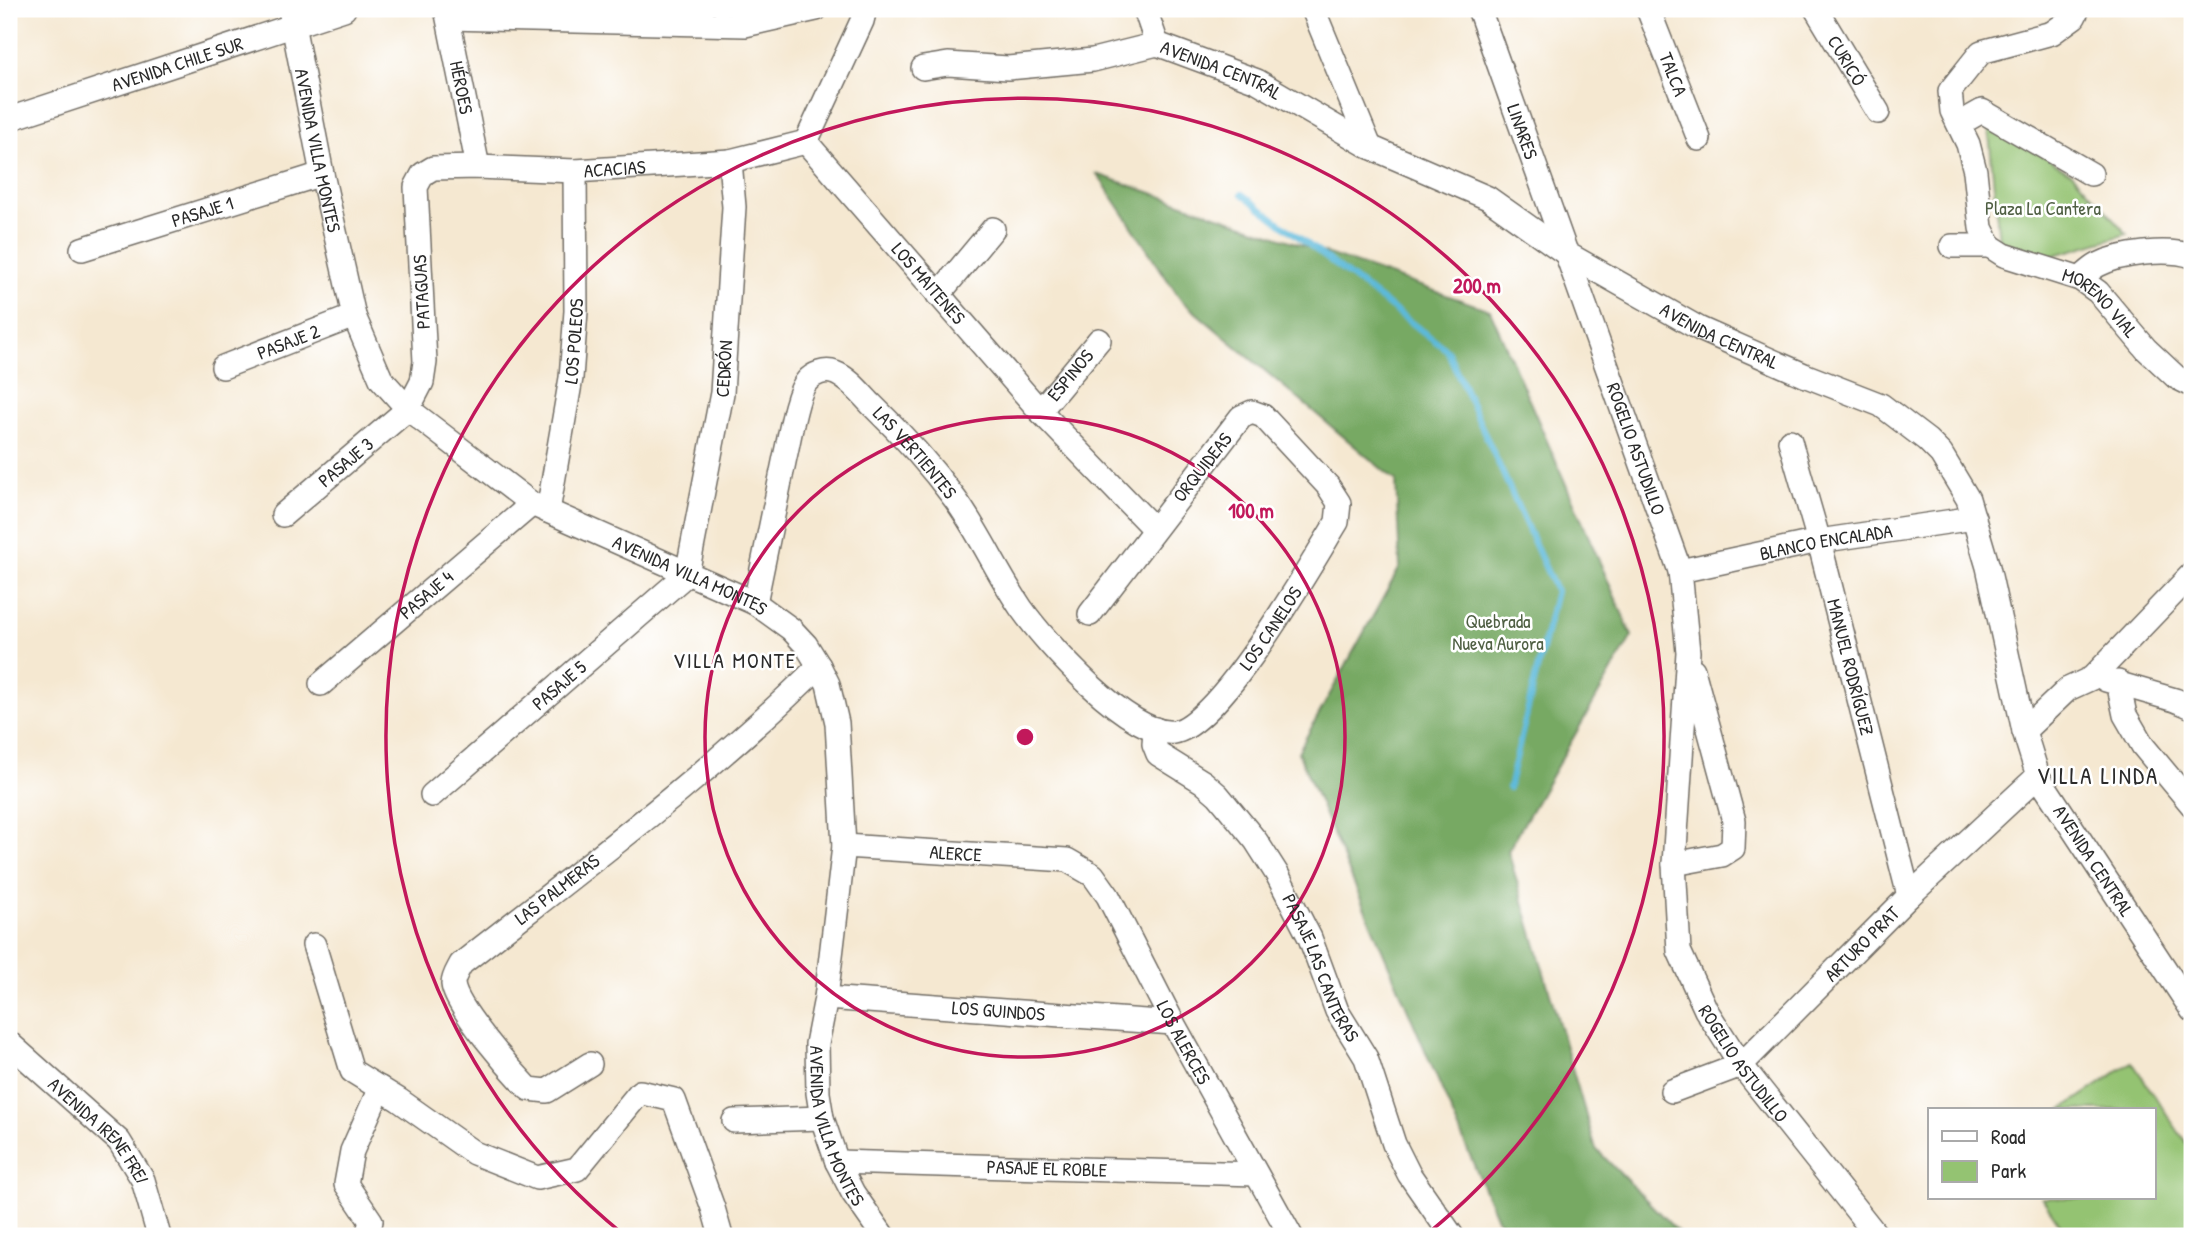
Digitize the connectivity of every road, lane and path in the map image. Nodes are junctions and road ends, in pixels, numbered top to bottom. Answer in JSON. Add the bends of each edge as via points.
{"nodes":[{"id":1,"x":344,"y":9,"type":"edge"},
{"id":2,"x":865,"y":9,"type":"edge"},
{"id":3,"x":1145,"y":9,"type":"edge"},
{"id":4,"x":1313,"y":9,"type":"edge"},
{"id":5,"x":1479,"y":9,"type":"edge"},
{"id":6,"x":1648,"y":9,"type":"edge"},
{"id":7,"x":1816,"y":9,"type":"edge"},
{"id":8,"x":2078,"y":9,"type":"edge"},
{"id":9,"x":810,"y":10,"type":"edge"},
{"id":10,"x":447,"y":13,"type":"edge"},
{"id":11,"x":292,"y":17,"type":"edge"},
{"id":12,"x":1157,"y":44,"type":"junction"},
{"id":13,"x":923,"y":68,"type":"dead end"},
{"id":14,"x":1878,"y":112,"type":"dead end"},
{"id":15,"x":1956,"y":118,"type":"junction"},
{"id":16,"x":9,"y":119,"type":"edge"},
{"id":17,"x":1699,"y":139,"type":"dead end"},
{"id":18,"x":806,"y":142,"type":"junction"},
{"id":19,"x":1370,"y":147,"type":"junction"},
{"id":20,"x":730,"y":161,"type":"junction"},
{"id":21,"x":478,"y":167,"type":"junction"},
{"id":22,"x":575,"y":171,"type":"junction"},
{"id":23,"x":322,"y":174,"type":"junction"},
{"id":24,"x":423,"y":174,"type":"joint"},
{"id":25,"x":2091,"y":174,"type":"dead end"},
{"id":26,"x":993,"y":229,"type":"dead end"},
{"id":27,"x":1952,"y":246,"type":"dead end"},
{"id":28,"x":1990,"y":246,"type":"junction"},
{"id":29,"x":82,"y":249,"type":"dead end"},
{"id":30,"x":1564,"y":252,"type":"junction"},
{"id":31,"x":2192,"y":256,"type":"edge"},
{"id":32,"x":2080,"y":279,"type":"junction"},
{"id":33,"x":937,"y":295,"type":"junction"},
{"id":34,"x":354,"y":316,"type":"junction"},
{"id":35,"x":1099,"y":340,"type":"dead end"},
{"id":36,"x":223,"y":367,"type":"dead end"},
{"id":37,"x":2192,"y":385,"type":"edge"},
{"id":38,"x":408,"y":409,"type":"junction"},
{"id":39,"x":1040,"y":411,"type":"junction"},
{"id":40,"x":1790,"y":441,"type":"dead end"},
{"id":41,"x":1328,"y":486,"type":"joint"},
{"id":42,"x":540,"y":508,"type":"junction"},
{"id":43,"x":283,"y":515,"type":"dead end"},
{"id":44,"x":1974,"y":518,"type":"junction"},
{"id":45,"x":1154,"y":529,"type":"junction"},
{"id":46,"x":1819,"y":541,"type":"junction"},
{"id":47,"x":1680,"y":571,"type":"junction"},
{"id":48,"x":687,"y":574,"type":"junction"},
{"id":49,"x":2192,"y":574,"type":"edge"},
{"id":50,"x":755,"y":603,"type":"junction"},
{"id":51,"x":1090,"y":614,"type":"dead end"},
{"id":52,"x":1688,"y":652,"type":"junction"},
{"id":53,"x":820,"y":666,"type":"junction"},
{"id":54,"x":2092,"y":678,"type":"junction"},
{"id":55,"x":2118,"y":682,"type":"junction"},
{"id":56,"x":321,"y":684,"type":"dead end"},
{"id":57,"x":2192,"y":707,"type":"edge"},
{"id":58,"x":1155,"y":729,"type":"junction"},
{"id":59,"x":2024,"y":731,"type":"junction"},
{"id":60,"x":2038,"y":776,"type":"junction"},
{"id":61,"x":432,"y":796,"type":"dead end"},
{"id":62,"x":2192,"y":805,"type":"edge"},
{"id":63,"x":844,"y":846,"type":"junction"},
{"id":64,"x":1067,"y":860,"type":"joint"},
{"id":65,"x":1674,"y":864,"type":"junction"},
{"id":66,"x":1909,"y":896,"type":"junction"},
{"id":67,"x":314,"y":945,"type":"dead end"},
{"id":68,"x":826,"y":998,"type":"junction"},
{"id":69,"x":2192,"y":1010,"type":"edge"},
{"id":70,"x":1173,"y":1023,"type":"junction"},
{"id":71,"x":9,"y":1043,"type":"edge"},
{"id":72,"x":590,"y":1064,"type":"dead end"},
{"id":73,"x":1741,"y":1065,"type":"junction"},
{"id":74,"x":380,"y":1088,"type":"junction"},
{"id":75,"x":1672,"y":1091,"type":"dead end"},
{"id":76,"x":822,"y":1118,"type":"junction"},
{"id":77,"x":734,"y":1121,"type":"dead end"},
{"id":78,"x":837,"y":1162,"type":"junction"},
{"id":79,"x":1256,"y":1174,"type":"junction"},
{"id":80,"x":159,"y":1236,"type":"edge"},
{"id":81,"x":367,"y":1236,"type":"edge"},
{"id":82,"x":721,"y":1236,"type":"edge"},
{"id":83,"x":883,"y":1236,"type":"edge"},
{"id":84,"x":1291,"y":1236,"type":"edge"},
{"id":85,"x":1452,"y":1236,"type":"edge"},
{"id":86,"x":1877,"y":1236,"type":"edge"}],
"edges":[{"from":1,"to":11,"type":"street","name":"AVENIDA CHILE SUR"},
{"from":2,"to":18,"type":"street"},
{"from":3,"to":12,"type":"street"},
{"from":4,"to":19,"type":"street"},
{"from":5,"to":30,"type":"street","name":"LINARES"},
{"from":6,"to":17,"type":"street","name":"TALCA"},
{"from":7,"to":14,"type":"street","name":"CURICÓ"},
{"from":8,"to":15,"type":"street","via":[[2074,18],[2052,33],[1980,52],[1950,91]]},
{"from":9,"to":10,"type":"street","via":[[745,24]]},
{"from":10,"to":21,"type":"street","name":"HÉROES"},
{"from":11,"to":16,"type":"street","name":"AVENIDA CHILE SUR"},
{"from":11,"to":23,"type":"street","name":"AVENIDA VILLA MONTES"},
{"from":12,"to":13,"type":"street","name":"AVENIDA CENTRAL","via":[[1093,60],[1008,68],[948,64]]},
{"from":12,"to":19,"type":"street","name":"AVENIDA CENTRAL","via":[[1257,81]]},
{"from":15,"to":25,"type":"street","via":[[1982,111]]},
{"from":15,"to":28,"type":"street","via":[[1968,144],[1981,228]]},
{"from":18,"to":20,"type":"street","name":"ACACIAS"},
{"from":18,"to":33,"type":"street","name":"LOS MAITENES"},
{"from":19,"to":30,"type":"street","name":"AVENIDA CENTRAL","via":[[1488,198]]},
{"from":20,"to":22,"type":"street","name":"ACACIAS"},
{"from":20,"to":48,"type":"street","name":"CEDRÓN","via":[[734,206],[722,393]]},
{"from":21,"to":22,"type":"street","name":"ACACIAS"},
{"from":21,"to":24,"type":"street","name":"ACACIAS","via":[[433,168]]},
{"from":22,"to":42,"type":"street","name":"LOS POLEOS","via":[[576,311],[571,378]]},
{"from":23,"to":29,"type":"street","name":"PASAJE 1"},
{"from":23,"to":34,"type":"street","name":"AVENIDA VILLA MONTES"},
{"from":24,"to":38,"type":"street","name":"PATAGUAS","via":[[416,187],[425,362],[422,382]]},
{"from":26,"to":33,"type":"street"},
{"from":27,"to":28,"type":"street","name":"MORENO VIAL"},
{"from":28,"to":32,"type":"street","name":"MORENO VIAL","via":[[2014,259]]},
{"from":30,"to":44,"type":"street","name":"AVENIDA CENTRAL","via":[[1700,329],[1881,405],[1941,454]]},
{"from":30,"to":47,"type":"street","name":"ROGELIO ASTUDILLO"},
{"from":31,"to":32,"type":"street","via":[[2123,255],[2097,265]]},
{"from":32,"to":37,"type":"street","name":"MORENO VIAL","via":[[2098,292],[2146,349],[2176,377]]},
{"from":33,"to":39,"type":"street","name":"LOS MAITENES"},
{"from":34,"to":36,"type":"street","name":"PASAJE 2"},
{"from":34,"to":38,"type":"street","name":"AVENIDA VILLA MONTES","via":[[381,379]]},
{"from":35,"to":39,"type":"street","name":"ESPINOS"},
{"from":38,"to":42,"type":"street","name":"AVENIDA VILLA MONTES"},
{"from":38,"to":43,"type":"street","name":"PASAJE 3"},
{"from":39,"to":45,"type":"street","name":"LOS MAITENES"},
{"from":40,"to":46,"type":"street","name":"MANUEL RODRÍGUEZ"},
{"from":41,"to":45,"type":"street","name":"ORQUIDEAS","via":[[1263,416],[1252,412],[1241,417]]},
{"from":41,"to":58,"type":"street","name":"LOS CANELOS","via":[[1339,503],[1338,522],[1242,670],[1195,723],[1174,732]]},
{"from":42,"to":48,"type":"street","name":"AVENIDA VILLA MONTES"},
{"from":42,"to":56,"type":"street","name":"PASAJE 4"},
{"from":44,"to":46,"type":"street","name":"BLANCO ENCALADA"},
{"from":44,"to":59,"type":"street","name":"AVENIDA CENTRAL"},
{"from":45,"to":51,"type":"street","name":"ORQUIDEAS"},
{"from":46,"to":47,"type":"street","name":"BLANCO ENCALADA"},
{"from":46,"to":66,"type":"street","name":"MANUEL RODRÍGUEZ"},
{"from":47,"to":52,"type":"street","name":"ROGELIO ASTUDILLO"},
{"from":48,"to":50,"type":"street","name":"AVENIDA VILLA MONTES"},
{"from":48,"to":61,"type":"street","name":"PASAJE 5"},
{"from":49,"to":54,"type":"street"},
{"from":50,"to":53,"type":"street","name":"AVENIDA VILLA MONTES","via":[[791,629]]},
{"from":50,"to":58,"type":"street","name":"LAS VERTIENTES","via":[[804,383],[817,373],[834,372],[912,445],[957,501],[1021,609],[1058,654],[1125,715]]},
{"from":52,"to":65,"type":"street","name":"ROGELIO ASTUDILLO"},
{"from":52,"to":65,"type":"street","name":"ROGELIO ASTUDILLO","via":[[1734,821],[1733,848],[1722,855]]},
{"from":53,"to":63,"type":"street","name":"AVENIDA VILLA MONTES","via":[[837,723]]},
{"from":53,"to":72,"type":"street","name":"LAS PALMERAS","via":[[752,730],[461,964],[453,982],[457,999],[529,1089],[547,1091]]},
{"from":54,"to":55,"type":"street"},
{"from":54,"to":59,"type":"street","via":[[2068,689]]},
{"from":55,"to":57,"type":"street"},
{"from":55,"to":62,"type":"street","via":[[2125,715],[2143,746]]},
{"from":58,"to":85,"type":"street","name":"PASAJE LAS CANTERAS","via":[[1158,754],[1218,794],[1277,874],[1310,937],[1337,1011],[1366,1058],[1394,1144]]},
{"from":59,"to":60,"type":"street","name":"AVENIDA CENTRAL"},
{"from":60,"to":66,"type":"street","name":"ARTURO PRAT"},
{"from":60,"to":69,"type":"street","name":"AVENIDA CENTRAL"},
{"from":63,"to":64,"type":"street","name":"ALERCE"},
{"from":63,"to":68,"type":"street","name":"AVENIDA VILLA MONTES"},
{"from":64,"to":70,"type":"street","name":"LOS ALERCES","via":[[1093,875],[1108,896]]},
{"from":65,"to":73,"type":"street","name":"ROGELIO ASTUDILLO","via":[[1679,951],[1706,1010]]},
{"from":66,"to":73,"type":"street","name":"ARTURO PRAT"},
{"from":67,"to":74,"type":"street","via":[[352,1071]]},
{"from":68,"to":70,"type":"street","name":"LOS GUINDOS"},
{"from":68,"to":76,"type":"street","name":"AVENIDA VILLA MONTES","via":[[816,1068]]},
{"from":70,"to":79,"type":"street","name":"LOS ALERCES"},
{"from":71,"to":80,"type":"street","name":"AVENIDA IRENE FREI","via":[[120,1141],[143,1181]]},
{"from":73,"to":75,"type":"street","name":"ARTURO PRAT"},
{"from":73,"to":86,"type":"street","name":"ROGELIO ASTUDILLO"},
{"from":74,"to":81,"type":"street","via":[[352,1151],[346,1184],[371,1222]]},
{"from":74,"to":82,"type":"street","via":[[474,1153],[537,1178],[577,1169],[640,1092],[674,1100]]},
{"from":76,"to":77,"type":"street"},
{"from":76,"to":78,"type":"street","name":"AVENIDA VILLA MONTES"},
{"from":78,"to":79,"type":"street","name":"PASAJE EL ROBLE"},
{"from":78,"to":83,"type":"street","name":"AVENIDA VILLA MONTES"},
{"from":79,"to":84,"type":"street","name":"LOS ALERCES"}]}
